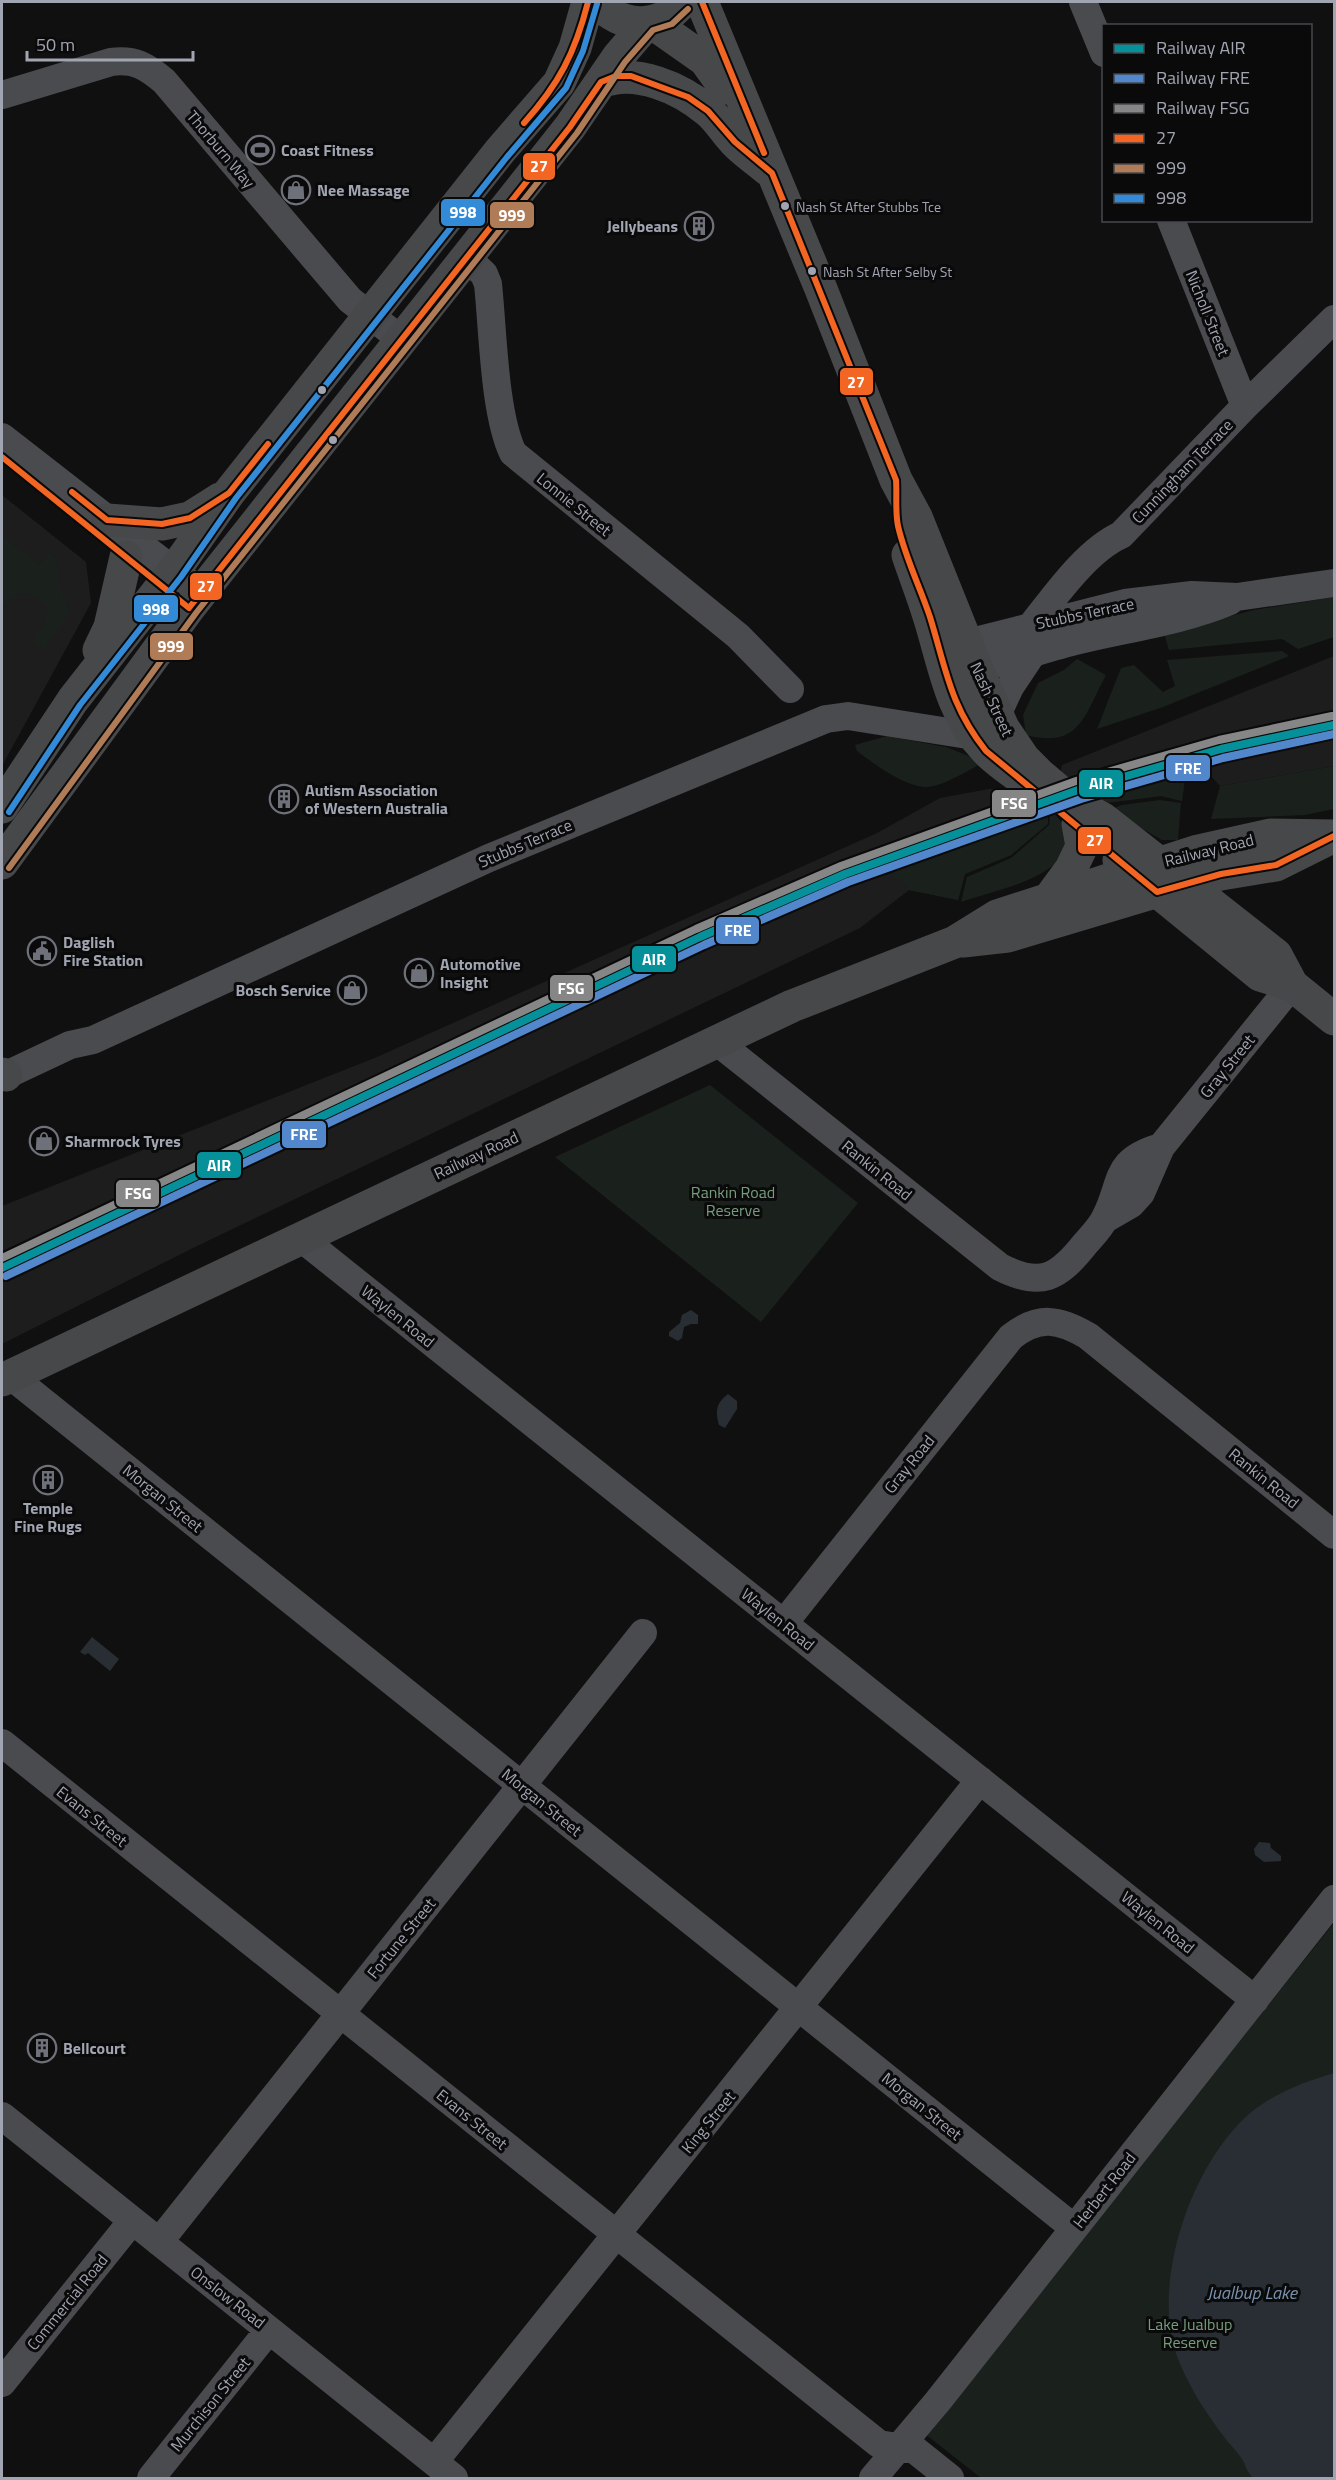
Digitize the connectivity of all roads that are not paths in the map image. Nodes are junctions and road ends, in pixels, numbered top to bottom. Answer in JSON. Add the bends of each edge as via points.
{"nodes":[{"id":1,"x":588,"y":2,"type":"edge"},
{"id":2,"x":598,"y":2,"type":"edge"},
{"id":3,"x":682,"y":2,"type":"edge"},
{"id":4,"x":702,"y":2,"type":"edge"},
{"id":5,"x":1083,"y":2,"type":"edge"},
{"id":6,"x":649,"y":22,"type":"junction"},
{"id":7,"x":1102,"y":48,"type":"edge"},
{"id":8,"x":601,"y":82,"type":"junction"},
{"id":9,"x":2,"y":95,"type":"edge"},
{"id":10,"x":772,"y":173,"type":"junction"},
{"id":11,"x":1172,"y":222,"type":"edge"},
{"id":12,"x":466,"y":258,"type":"junction"},
{"id":13,"x":370,"y":315,"type":"junction"},
{"id":14,"x":1335,"y":319,"type":"edge"},
{"id":15,"x":402,"y":340,"type":"junction"},
{"id":16,"x":1245,"y":405,"type":"junction"},
{"id":17,"x":2,"y":437,"type":"edge"},
{"id":18,"x":2,"y":457,"type":"edge"},
{"id":19,"x":229,"y":493,"type":"junction"},
{"id":20,"x":107,"y":520,"type":"junction"},
{"id":21,"x":126,"y":557,"type":"junction"},
{"id":22,"x":168,"y":578,"type":"junction"},
{"id":23,"x":1335,"y":583,"type":"edge"},
{"id":24,"x":1237,"y":597,"type":"junction"},
{"id":25,"x":195,"y":600,"type":"junction"},
{"id":26,"x":1032,"y":625,"type":"junction"},
{"id":27,"x":1032,"y":654,"type":"junction"},
{"id":28,"x":957,"y":661,"type":"junction"},
{"id":29,"x":790,"y":689,"type":"dead end"},
{"id":30,"x":73,"y":700,"type":"junction"},
{"id":31,"x":874,"y":700,"type":"dead end"},
{"id":32,"x":826,"y":719,"type":"junction"},
{"id":33,"x":986,"y":726,"type":"junction"},
{"id":34,"x":2,"y":807,"type":"edge"},
{"id":35,"x":1077,"y":824,"type":"junction"},
{"id":36,"x":2,"y":863,"type":"edge"},
{"id":37,"x":1158,"y":877,"type":"junction"},
{"id":38,"x":1049,"y":899,"type":"junction"},
{"id":39,"x":955,"y":942,"type":"junction"},
{"id":40,"x":1292,"y":985,"type":"junction"},
{"id":41,"x":1335,"y":1018,"type":"edge"},
{"id":42,"x":716,"y":1041,"type":"junction"},
{"id":43,"x":3,"y":1080,"type":"edge"},
{"id":44,"x":301,"y":1238,"type":"junction"},
{"id":45,"x":1047,"y":1277,"type":"joint"},
{"id":46,"x":1047,"y":1321,"type":"joint"},
{"id":47,"x":6,"y":1378,"type":"edge"},
{"id":48,"x":1335,"y":1534,"type":"edge"},
{"id":49,"x":784,"y":1623,"type":"junction"},
{"id":50,"x":644,"y":1633,"type":"dead end"},
{"id":51,"x":2,"y":1743,"type":"edge"},
{"id":52,"x":980,"y":1780,"type":"junction"},
{"id":53,"x":522,"y":1786,"type":"junction"},
{"id":54,"x":1335,"y":1899,"type":"edge"},
{"id":55,"x":1255,"y":2000,"type":"junction"},
{"id":56,"x":799,"y":2008,"type":"junction"},
{"id":57,"x":341,"y":2014,"type":"junction"},
{"id":58,"x":2,"y":2116,"type":"edge"},
{"id":59,"x":132,"y":2221,"type":"junction"},
{"id":60,"x":1074,"y":2228,"type":"junction"},
{"id":61,"x":617,"y":2235,"type":"junction"},
{"id":62,"x":159,"y":2242,"type":"junction"},
{"id":63,"x":269,"y":2330,"type":"junction"},
{"id":64,"x":2,"y":2383,"type":"edge"},
{"id":65,"x":898,"y":2447,"type":"junction"},
{"id":66,"x":444,"y":2470,"type":"edge"},
{"id":67,"x":151,"y":2478,"type":"edge"},
{"id":68,"x":873,"y":2478,"type":"edge"},
{"id":69,"x":950,"y":2478,"type":"edge"}],
"edges":[{"from":1,"to":13,"type":"main road","via":[[562,78]]},
{"from":2,"to":6,"type":"main road","via":[[622,20]]},
{"from":3,"to":6,"type":"main road","via":[[667,16]]},
{"from":4,"to":10,"type":"main road","name":"Nash Street"},
{"from":5,"to":7,"type":"street"},
{"from":6,"to":8,"type":"main road"},
{"from":6,"to":10,"type":"main road","name":"Nash Street","via":[[697,52],[712,67]]},
{"from":8,"to":10,"type":"main road","via":[[616,76],[632,76],[688,97],[708,111],[735,142]]},
{"from":8,"to":12,"type":"main road"},
{"from":9,"to":13,"type":"street","name":"Thorburn Way","via":[[111,62],[126,60],[150,69],[343,292]]},
{"from":10,"to":28,"type":"main road","name":"Nash Street","via":[[896,480],[916,517]]},
{"from":11,"to":16,"type":"street","name":"Nicholl Street"},
{"from":12,"to":15,"type":"main road"},
{"from":12,"to":29,"type":"street","name":"Lonnie Street","via":[[484,274],[488,285],[501,410],[513,453],[738,636]]},
{"from":13,"to":15,"type":"street","name":"Thorburn Way"},
{"from":13,"to":19,"type":"main road"},
{"from":14,"to":16,"type":"street","name":"Cunningham Terrace"},
{"from":15,"to":25,"type":"main road"},
{"from":16,"to":26,"type":"street","name":"Cunningham Terrace","via":[[1121,535],[1107,541],[1072,577]]},
{"from":17,"to":20,"type":"street"},
{"from":18,"to":21,"type":"street"},
{"from":19,"to":20,"type":"main road","via":[[190,518],[162,524]]},
{"from":19,"to":22,"type":"main road"},
{"from":20,"to":22,"type":"street"},
{"from":21,"to":22,"type":"street"},
{"from":21,"to":30,"type":"main road","via":[[110,627]]},
{"from":22,"to":25,"type":"street"},
{"from":22,"to":30,"type":"main road"},
{"from":23,"to":24,"type":"street","name":"Stubbs Terrace"},
{"from":24,"to":26,"type":"street","name":"Stubbs Terrace","via":[[1192,595],[1125,603]]},
{"from":24,"to":27,"type":"street","name":"Stubbs Terrace","via":[[1197,615],[1078,640]]},
{"from":25,"to":36,"type":"main road"},
{"from":26,"to":28,"type":"street","name":"Stubbs Terrace"},
{"from":27,"to":28,"type":"street","name":"Stubbs Terrace"},
{"from":27,"to":33,"type":"street","name":"Stubbs Terrace"},
{"from":28,"to":33,"type":"main road","name":"Nash Street"},
{"from":30,"to":34,"type":"main road"},
{"from":31,"to":32,"type":"street"},
{"from":32,"to":33,"type":"street","name":"Stubbs Terrace","via":[[848,716]]},
{"from":32,"to":43,"type":"street","name":"Stubbs Terrace","via":[[478,862],[93,1040],[70,1045]]},
{"from":33,"to":35,"type":"main road","name":"Nash Street","via":[[986,751]]},
{"from":33,"to":37,"type":"main road","name":"Nash Street","via":[[1012,744],[1072,802],[1102,819]]},
{"from":35,"to":37,"type":"main road","name":"Nash Street"},
{"from":35,"to":38,"type":"main road","via":[[1082,846]]},
{"from":37,"to":38,"type":"main road","name":"Railway Road"},
{"from":37,"to":39,"type":"main road","name":"Railway Road","via":[[1008,936]]},
{"from":37,"to":40,"type":"main road","via":[[1260,975]]},
{"from":38,"to":39,"type":"main road","name":"Railway Road","via":[[997,916]]},
{"from":39,"to":42,"type":"main road","name":"Railway Road","via":[[867,974]]},
{"from":40,"to":41,"type":"main road"},
{"from":40,"to":45,"type":"street","name":"Gray Street","via":[[1161,1147],[1130,1161],[1105,1219],[1068,1265]]},
{"from":42,"to":44,"type":"main road","name":"Railway Road"},
{"from":42,"to":45,"type":"street","name":"Rankin Road","via":[[1000,1267],[1018,1276]]},
{"from":44,"to":47,"type":"main road","name":"Railway Road"},
{"from":44,"to":49,"type":"street","name":"Waylen Road"},
{"from":46,"to":48,"type":"street","name":"Rankin Road","via":[[1068,1325],[1088,1336]]},
{"from":46,"to":49,"type":"street","name":"Gray Road","via":[[1026,1326],[1011,1337]]},
{"from":47,"to":53,"type":"street","name":"Morgan Street"},
{"from":49,"to":52,"type":"street","name":"Waylen Road"},
{"from":50,"to":53,"type":"street","name":"Fortune Street"},
{"from":51,"to":57,"type":"street","name":"Evans Street"},
{"from":52,"to":55,"type":"street","name":"Waylen Road"},
{"from":52,"to":56,"type":"street","name":"King Street"},
{"from":53,"to":56,"type":"street","name":"Morgan Street"},
{"from":53,"to":57,"type":"street","name":"Fortune Street"},
{"from":54,"to":55,"type":"street","name":"Herbert Road"},
{"from":55,"to":60,"type":"street","name":"Herbert Road"},
{"from":56,"to":60,"type":"street","name":"Morgan Street"},
{"from":56,"to":61,"type":"street","name":"King Street"},
{"from":57,"to":61,"type":"street","name":"Evans Street"},
{"from":57,"to":62,"type":"street","name":"Fortune Street"},
{"from":58,"to":59,"type":"street","name":"Onslow Road"},
{"from":59,"to":62,"type":"street","name":"Onslow Road"},
{"from":59,"to":64,"type":"street","name":"Commercial Road"},
{"from":60,"to":65,"type":"street","name":"Herbert Road"},
{"from":61,"to":65,"type":"street","name":"Evans Street","via":[[879,2444]]},
{"from":61,"to":66,"type":"street","name":"King Street"},
{"from":62,"to":63,"type":"street","name":"Onslow Road"},
{"from":63,"to":66,"type":"street","name":"Onslow Road"},
{"from":63,"to":67,"type":"street","name":"Murchison Street"},
{"from":65,"to":68,"type":"street","name":"Herbert Road"},
{"from":65,"to":69,"type":"street","name":"Evans Street","via":[[915,2450]]}]}
